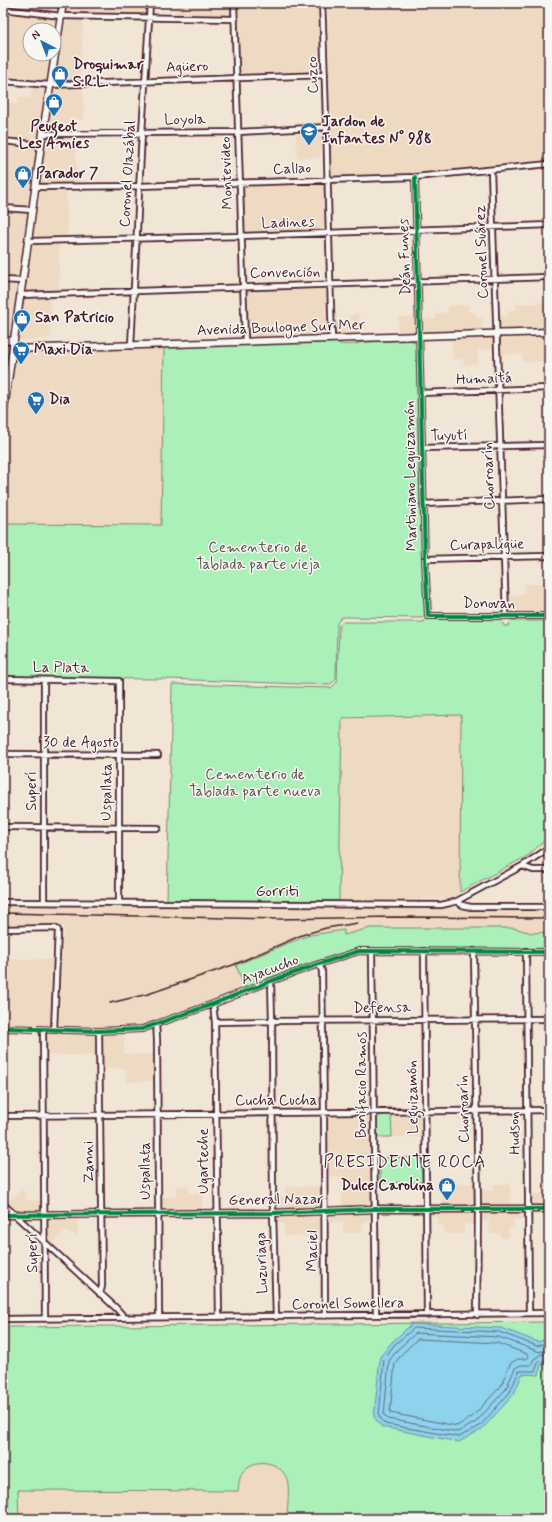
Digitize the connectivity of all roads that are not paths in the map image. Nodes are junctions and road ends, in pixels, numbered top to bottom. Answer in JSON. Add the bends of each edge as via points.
{"nodes":[{"id":1,"x":63,"y":3,"type":"edge"},
{"id":2,"x":150,"y":3,"type":"edge"},
{"id":3,"x":234,"y":3,"type":"edge"},
{"id":4,"x":322,"y":3,"type":"edge"},
{"id":5,"x":3,"y":9,"type":"edge"},
{"id":6,"x":61,"y":16,"type":"junction"},
{"id":7,"x":149,"y":17,"type":"junction"},
{"id":8,"x":235,"y":19,"type":"junction"},
{"id":9,"x":325,"y":75,"type":"junction"},
{"id":10,"x":236,"y":78,"type":"junction"},
{"id":11,"x":146,"y":80,"type":"junction"},
{"id":12,"x":3,"y":81,"type":"edge"},
{"id":13,"x":50,"y":85,"type":"junction"},
{"id":14,"x":327,"y":127,"type":"junction"},
{"id":15,"x":238,"y":132,"type":"junction"},
{"id":16,"x":142,"y":133,"type":"junction"},
{"id":17,"x":43,"y":134,"type":"junction"},
{"id":18,"x":3,"y":141,"type":"edge"},
{"id":19,"x":41,"y":145,"type":"junction"},
{"id":20,"x":549,"y":164,"type":"edge"},
{"id":21,"x":492,"y":170,"type":"junction"},
{"id":22,"x":416,"y":177,"type":"junction"},
{"id":23,"x":328,"y":180,"type":"junction"},
{"id":24,"x":240,"y":183,"type":"junction"},
{"id":25,"x":139,"y":186,"type":"junction"},
{"id":26,"x":35,"y":187,"type":"junction"},
{"id":27,"x":3,"y":208,"type":"edge"},
{"id":28,"x":32,"y":210,"type":"junction"},
{"id":29,"x":549,"y":225,"type":"edge"},
{"id":30,"x":494,"y":227,"type":"junction"},
{"id":31,"x":416,"y":229,"type":"junction"},
{"id":32,"x":328,"y":233,"type":"junction"},
{"id":33,"x":242,"y":236,"type":"junction"},
{"id":34,"x":136,"y":238,"type":"junction"},
{"id":35,"x":29,"y":241,"type":"junction"},
{"id":36,"x":549,"y":277,"type":"edge"},
{"id":37,"x":495,"y":278,"type":"junction"},
{"id":38,"x":3,"y":280,"type":"edge"},
{"id":39,"x":418,"y":281,"type":"junction"},
{"id":40,"x":23,"y":282,"type":"junction"},
{"id":41,"x":330,"y":284,"type":"junction"},
{"id":42,"x":243,"y":286,"type":"junction"},
{"id":43,"x":133,"y":290,"type":"junction"},
{"id":44,"x":21,"y":294,"type":"junction"},
{"id":45,"x":549,"y":332,"type":"edge"},
{"id":46,"x":496,"y":334,"type":"junction"},
{"id":47,"x":419,"y":336,"type":"junction"},
{"id":48,"x":332,"y":339,"type":"junction"},
{"id":49,"x":3,"y":340,"type":"edge"},
{"id":50,"x":14,"y":341,"type":"junction"},
{"id":51,"x":245,"y":341,"type":"junction"},
{"id":52,"x":131,"y":346,"type":"junction"},
{"id":53,"x":13,"y":349,"type":"junction"},
{"id":54,"x":549,"y":388,"type":"edge"},
{"id":55,"x":499,"y":390,"type":"junction"},
{"id":56,"x":421,"y":393,"type":"junction"},
{"id":57,"x":4,"y":408,"type":"edge"},
{"id":58,"x":3,"y":416,"type":"edge"},
{"id":59,"x":549,"y":444,"type":"edge"},
{"id":60,"x":500,"y":447,"type":"junction"},
{"id":61,"x":422,"y":448,"type":"junction"},
{"id":62,"x":549,"y":499,"type":"edge"},
{"id":63,"x":502,"y":502,"type":"junction"},
{"id":64,"x":424,"y":504,"type":"junction"},
{"id":65,"x":549,"y":556,"type":"edge"},
{"id":66,"x":505,"y":557,"type":"junction"},
{"id":67,"x":425,"y":559,"type":"junction"},
{"id":68,"x":428,"y":616,"type":"joint"},
{"id":69,"x":506,"y":616,"type":"junction"},
{"id":70,"x":549,"y":616,"type":"edge"},
{"id":71,"x":3,"y":679,"type":"edge"},
{"id":72,"x":44,"y":680,"type":"junction"},
{"id":73,"x":119,"y":681,"type":"joint"},
{"id":74,"x":3,"y":754,"type":"edge"},
{"id":75,"x":44,"y":754,"type":"junction"},
{"id":76,"x":120,"y":755,"type":"junction"},
{"id":77,"x":158,"y":755,"type":"dead end"},
{"id":78,"x":3,"y":827,"type":"edge"},
{"id":79,"x":44,"y":828,"type":"junction"},
{"id":80,"x":119,"y":828,"type":"junction"},
{"id":81,"x":158,"y":828,"type":"dead end"},
{"id":82,"x":549,"y":848,"type":"edge"},
{"id":83,"x":522,"y":866,"type":"junction"},
{"id":84,"x":549,"y":870,"type":"edge"},
{"id":85,"x":457,"y":901,"type":"junction"},
{"id":86,"x":3,"y":902,"type":"edge"},
{"id":87,"x":44,"y":902,"type":"junction"},
{"id":88,"x":119,"y":903,"type":"junction"},
{"id":89,"x":549,"y":907,"type":"edge"},
{"id":90,"x":3,"y":929,"type":"edge"},
{"id":91,"x":372,"y":951,"type":"junction"},
{"id":92,"x":424,"y":951,"type":"junction"},
{"id":93,"x":474,"y":951,"type":"junction"},
{"id":94,"x":526,"y":952,"type":"junction"},
{"id":95,"x":549,"y":952,"type":"edge"},
{"id":96,"x":319,"y":964,"type":"junction"},
{"id":97,"x":271,"y":981,"type":"junction"},
{"id":98,"x":213,"y":1004,"type":"junction"},
{"id":99,"x":526,"y":1019,"type":"junction"},
{"id":100,"x":549,"y":1019,"type":"edge"},
{"id":101,"x":272,"y":1020,"type":"junction"},
{"id":102,"x":374,"y":1020,"type":"junction"},
{"id":103,"x":424,"y":1020,"type":"junction"},
{"id":104,"x":475,"y":1020,"type":"junction"},
{"id":105,"x":323,"y":1021,"type":"junction"},
{"id":106,"x":215,"y":1022,"type":"junction"},
{"id":107,"x":156,"y":1024,"type":"junction"},
{"id":108,"x":3,"y":1028,"type":"edge"},
{"id":109,"x":43,"y":1030,"type":"junction"},
{"id":110,"x":54,"y":1030,"type":"junction"},
{"id":111,"x":100,"y":1030,"type":"junction"},
{"id":112,"x":549,"y":1110,"type":"edge"},
{"id":113,"x":425,"y":1111,"type":"junction"},
{"id":114,"x":526,"y":1111,"type":"junction"},
{"id":115,"x":374,"y":1112,"type":"junction"},
{"id":116,"x":476,"y":1112,"type":"junction"},
{"id":117,"x":324,"y":1113,"type":"junction"},
{"id":118,"x":216,"y":1114,"type":"junction"},
{"id":119,"x":273,"y":1114,"type":"junction"},
{"id":120,"x":158,"y":1115,"type":"junction"},
{"id":121,"x":3,"y":1116,"type":"edge"},
{"id":122,"x":43,"y":1116,"type":"junction"},
{"id":123,"x":100,"y":1116,"type":"junction"},
{"id":124,"x":3,"y":1204,"type":"edge"},
{"id":125,"x":376,"y":1209,"type":"junction"},
{"id":126,"x":528,"y":1209,"type":"junction"},
{"id":127,"x":549,"y":1209,"type":"edge"},
{"id":128,"x":427,"y":1210,"type":"junction"},
{"id":129,"x":478,"y":1210,"type":"junction"},
{"id":130,"x":325,"y":1211,"type":"junction"},
{"id":131,"x":216,"y":1212,"type":"junction"},
{"id":132,"x":158,"y":1213,"type":"junction"},
{"id":133,"x":273,"y":1213,"type":"junction"},
{"id":134,"x":45,"y":1214,"type":"junction"},
{"id":135,"x":102,"y":1214,"type":"junction"},
{"id":136,"x":3,"y":1215,"type":"edge"},
{"id":137,"x":14,"y":1215,"type":"junction"},
{"id":138,"x":45,"y":1244,"type":"junction"},
{"id":139,"x":100,"y":1294,"type":"junction"},
{"id":140,"x":529,"y":1313,"type":"junction"},
{"id":141,"x":549,"y":1313,"type":"edge"},
{"id":142,"x":477,"y":1314,"type":"junction"},
{"id":143,"x":376,"y":1315,"type":"junction"},
{"id":144,"x":427,"y":1315,"type":"junction"},
{"id":145,"x":325,"y":1316,"type":"junction"},
{"id":146,"x":124,"y":1317,"type":"junction"},
{"id":147,"x":160,"y":1317,"type":"junction"},
{"id":148,"x":218,"y":1317,"type":"junction"},
{"id":149,"x":276,"y":1317,"type":"junction"},
{"id":150,"x":3,"y":1319,"type":"edge"},
{"id":151,"x":45,"y":1319,"type":"junction"}],
"edges":[{"from":1,"to":6,"type":"main road"},
{"from":2,"to":7,"type":"street","name":"Coronel Olazábal"},
{"from":3,"to":8,"type":"street","name":"Montevideo"},
{"from":4,"to":9,"type":"street","name":"Cuzco"},
{"from":5,"to":6,"type":"street"},
{"from":6,"to":7,"type":"street"},
{"from":6,"to":13,"type":"main road"},
{"from":7,"to":8,"type":"street"},
{"from":7,"to":11,"type":"street","name":"Coronel Olazábal"},
{"from":8,"to":10,"type":"street","name":"Montevideo"},
{"from":9,"to":10,"type":"street","name":"Agüero"},
{"from":9,"to":14,"type":"street","name":"Cuzco"},
{"from":10,"to":11,"type":"street","name":"Agüero"},
{"from":10,"to":15,"type":"street","name":"Montevideo"},
{"from":11,"to":13,"type":"street","name":"Agüero"},
{"from":11,"to":16,"type":"street","name":"Coronel Olazábal"},
{"from":12,"to":13,"type":"street","name":"Agüero"},
{"from":13,"to":17,"type":"main road"},
{"from":14,"to":15,"type":"street","name":"Loyola"},
{"from":14,"to":23,"type":"street","name":"Cuzco"},
{"from":15,"to":16,"type":"street","name":"Loyola"},
{"from":15,"to":24,"type":"street","name":"Montevideo"},
{"from":16,"to":17,"type":"street","name":"Loyola"},
{"from":16,"to":25,"type":"street","name":"Coronel Olazábal"},
{"from":17,"to":19,"type":"main road"},
{"from":18,"to":19,"type":"street"},
{"from":19,"to":26,"type":"main road"},
{"from":20,"to":21,"type":"street","name":"Callao"},
{"from":21,"to":22,"type":"street","name":"Callao"},
{"from":21,"to":30,"type":"street","name":"Coronel Suárez"},
{"from":22,"to":23,"type":"street","name":"Callao"},
{"from":22,"to":31,"type":"street","name":"Deán Funes"},
{"from":23,"to":24,"type":"street","name":"Callao"},
{"from":23,"to":32,"type":"street","name":"Cuzco"},
{"from":24,"to":25,"type":"street","name":"Callao"},
{"from":24,"to":33,"type":"street","name":"Montevideo"},
{"from":25,"to":26,"type":"street","name":"Callao"},
{"from":25,"to":34,"type":"street","name":"Coronel Olazábal"},
{"from":26,"to":28,"type":"main road"},
{"from":27,"to":28,"type":"street"},
{"from":28,"to":35,"type":"main road"},
{"from":29,"to":30,"type":"street","name":"Ladines"},
{"from":30,"to":31,"type":"street","name":"Ladines"},
{"from":30,"to":37,"type":"street","name":"Coronel Suárez"},
{"from":31,"to":32,"type":"street","name":"Ladines"},
{"from":31,"to":39,"type":"street","name":"Deán Funes"},
{"from":32,"to":33,"type":"street","name":"Ladines"},
{"from":32,"to":41,"type":"street","name":"Cuzco"},
{"from":33,"to":34,"type":"street","name":"Ladines"},
{"from":33,"to":42,"type":"street","name":"Montevideo"},
{"from":34,"to":35,"type":"street","name":"Ladines"},
{"from":34,"to":43,"type":"street","name":"Coronel Olazábal"},
{"from":35,"to":40,"type":"main road"},
{"from":36,"to":37,"type":"street","name":"Convención"},
{"from":37,"to":39,"type":"street","name":"Convención"},
{"from":37,"to":46,"type":"street","name":"Coronel Suárez"},
{"from":38,"to":40,"type":"street"},
{"from":39,"to":41,"type":"street","name":"Convención"},
{"from":39,"to":47,"type":"street","name":"Deán Funes"},
{"from":40,"to":44,"type":"main road"},
{"from":41,"to":42,"type":"street","name":"Convención"},
{"from":41,"to":48,"type":"street","name":"Cuzco"},
{"from":42,"to":43,"type":"street","name":"Convención"},
{"from":42,"to":51,"type":"street","name":"Montevideo"},
{"from":43,"to":44,"type":"street","name":"Convención"},
{"from":43,"to":52,"type":"street","name":"Coronel Olazábal"},
{"from":44,"to":50,"type":"main road"},
{"from":45,"to":46,"type":"main road","name":"Avenida Boulogne Sur Mer"},
{"from":46,"to":47,"type":"main road","name":"Avenida Boulogne Sur Mer"},
{"from":46,"to":55,"type":"street","name":"Chorroarín"},
{"from":47,"to":48,"type":"main road","name":"Avenida Boulogne Sur Mer"},
{"from":47,"to":56,"type":"street","name":"Martiniano Leguizamón"},
{"from":48,"to":51,"type":"main road","name":"Avenida Boulogne Sur Mer"},
{"from":49,"to":50,"type":"main road"},
{"from":50,"to":53,"type":"main road"},
{"from":51,"to":52,"type":"main road","name":"Avenida Boulogne Sur Mer"},
{"from":52,"to":53,"type":"main road","name":"Avenida Boulogne Sur Mer"},
{"from":53,"to":57,"type":"main road"},
{"from":54,"to":55,"type":"street","name":"Humaitá"},
{"from":55,"to":56,"type":"street","name":"Humaitá"},
{"from":55,"to":60,"type":"street","name":"Chorroarín"},
{"from":56,"to":61,"type":"street","name":"Martiniano Leguizamón"},
{"from":57,"to":58,"type":"main road"},
{"from":59,"to":60,"type":"street","name":"Tuyutí"},
{"from":60,"to":61,"type":"street","name":"Tuyutí"},
{"from":60,"to":63,"type":"street","name":"Chorroarín"},
{"from":61,"to":64,"type":"street","name":"Martiniano Leguizamón"},
{"from":62,"to":63,"type":"street"},
{"from":63,"to":64,"type":"street"},
{"from":63,"to":66,"type":"street","name":"Chorroarín"},
{"from":64,"to":67,"type":"street","name":"Martiniano Leguizamón"},
{"from":65,"to":66,"type":"street","name":"Curapaligüe"},
{"from":66,"to":67,"type":"street","name":"Curapaligüe"},
{"from":66,"to":69,"type":"street","name":"Chorroarín"},
{"from":67,"to":68,"type":"street","name":"Martiniano Leguizamón"},
{"from":68,"to":69,"type":"street","name":"Donovan"},
{"from":69,"to":70,"type":"street","name":"Donovan"},
{"from":71,"to":72,"type":"street","name":"La Plata"},
{"from":72,"to":73,"type":"street","name":"La Plata"},
{"from":72,"to":75,"type":"street","name":"Superí"},
{"from":73,"to":76,"type":"street","name":"Uspallata"},
{"from":74,"to":75,"type":"street","name":"30 de Agosto"},
{"from":75,"to":76,"type":"street","name":"30 de Agosto"},
{"from":75,"to":79,"type":"street","name":"Superí"},
{"from":76,"to":77,"type":"street","name":"30 de Agosto"},
{"from":76,"to":80,"type":"street","name":"Uspallata"},
{"from":78,"to":79,"type":"street"},
{"from":79,"to":80,"type":"street"},
{"from":79,"to":87,"type":"street","name":"Superí"},
{"from":80,"to":81,"type":"street"},
{"from":80,"to":88,"type":"street","name":"Uspallata"},
{"from":82,"to":83,"type":"street"},
{"from":83,"to":84,"type":"street","via":[[533,870]]},
{"from":83,"to":85,"type":"street"},
{"from":85,"to":88,"type":"street","name":"Gorriti","via":[[441,905]]},
{"from":85,"to":89,"type":"street","via":[[459,904],[472,907]]},
{"from":86,"to":87,"type":"street","name":"Gorriti"},
{"from":87,"to":88,"type":"street","name":"Gorriti"},
{"from":90,"to":110,"type":"street","via":[[58,930]]},
{"from":91,"to":92,"type":"street","name":"Ayacucho"},
{"from":91,"to":96,"type":"street","name":"Ayacucho","via":[[359,951]]},
{"from":91,"to":102,"type":"street","name":"Bonifacio Ramos"},
{"from":92,"to":93,"type":"street","name":"Ayacucho"},
{"from":92,"to":103,"type":"street","name":"Leguizamón"},
{"from":93,"to":94,"type":"street","name":"Ayacucho"},
{"from":93,"to":104,"type":"street","name":"Chorroarín"},
{"from":94,"to":95,"type":"street","name":"Ayacucho"},
{"from":94,"to":99,"type":"street","name":"Hudson"},
{"from":96,"to":97,"type":"street","name":"Ayacucho"},
{"from":96,"to":105,"type":"street","name":"Maciel","via":[[322,971]]},
{"from":97,"to":98,"type":"street","name":"Ayacucho"},
{"from":97,"to":101,"type":"street","name":"Luzuriaga"},
{"from":98,"to":106,"type":"street","name":"Ugarteche"},
{"from":98,"to":107,"type":"street","name":"Ayacucho"},
{"from":99,"to":100,"type":"street","name":"Defensa"},
{"from":99,"to":104,"type":"street","name":"Defensa"},
{"from":99,"to":114,"type":"street","name":"Hudson"},
{"from":101,"to":105,"type":"street","name":"Defensa"},
{"from":101,"to":106,"type":"street","name":"Defensa"},
{"from":101,"to":119,"type":"street","name":"Luzuriaga"},
{"from":102,"to":103,"type":"street","name":"Defensa"},
{"from":102,"to":105,"type":"street","name":"Defensa"},
{"from":102,"to":115,"type":"street","name":"Bonifacio Ramos"},
{"from":103,"to":104,"type":"street","name":"Defensa"},
{"from":103,"to":113,"type":"street","name":"Leguizamón"},
{"from":104,"to":116,"type":"street","name":"Chorroarín"},
{"from":105,"to":117,"type":"street","name":"Maciel"},
{"from":106,"to":118,"type":"street","name":"Ugarteche"},
{"from":107,"to":111,"type":"street","name":"Ayacucho","via":[[137,1030]]},
{"from":107,"to":120,"type":"street","name":"Uspallata"},
{"from":108,"to":109,"type":"street","name":"Ayacucho"},
{"from":109,"to":110,"type":"street","name":"Ayacucho"},
{"from":109,"to":122,"type":"street","name":"Superí"},
{"from":110,"to":111,"type":"street","name":"Ayacucho"},
{"from":111,"to":123,"type":"street","name":"Zanni"},
{"from":112,"to":114,"type":"street","name":"Cucha Cucha"},
{"from":113,"to":115,"type":"street","name":"Cucha Cucha"},
{"from":113,"to":116,"type":"street","name":"Cucha Cucha"},
{"from":113,"to":128,"type":"street","name":"Leguizamón"},
{"from":114,"to":116,"type":"street","name":"Cucha Cucha"},
{"from":114,"to":126,"type":"street","name":"Hudson"},
{"from":115,"to":117,"type":"street","name":"Cucha Cucha"},
{"from":115,"to":125,"type":"street","name":"Bonifacio Ramos"},
{"from":116,"to":129,"type":"street","name":"Chorroarín"},
{"from":117,"to":119,"type":"street","name":"Cucha Cucha"},
{"from":117,"to":130,"type":"street","name":"Maciel"},
{"from":118,"to":119,"type":"street","name":"Cucha Cucha"},
{"from":118,"to":120,"type":"street","name":"Cucha Cucha"},
{"from":118,"to":131,"type":"street","name":"Ugarteche"},
{"from":119,"to":133,"type":"street","name":"Luzuriaga"},
{"from":120,"to":123,"type":"street","name":"Cucha Cucha"},
{"from":120,"to":132,"type":"street","name":"Uspallata"},
{"from":121,"to":122,"type":"street","name":"Cucha Cucha"},
{"from":122,"to":123,"type":"street","name":"Cucha Cucha"},
{"from":122,"to":134,"type":"street","name":"Superí"},
{"from":123,"to":135,"type":"street","name":"Zanni"},
{"from":124,"to":137,"type":"street"},
{"from":125,"to":128,"type":"main road","name":"General Nazar"},
{"from":125,"to":130,"type":"main road","name":"General Nazar"},
{"from":125,"to":143,"type":"street","name":"Bonifacio Ramos"},
{"from":126,"to":127,"type":"main road","name":"General Nazar"},
{"from":126,"to":129,"type":"main road","name":"General Nazar"},
{"from":126,"to":140,"type":"street","name":"Hudson"},
{"from":128,"to":129,"type":"main road","name":"General Nazar"},
{"from":128,"to":144,"type":"street","name":"Leguizamón"},
{"from":129,"to":142,"type":"street","name":"Chorroarín"},
{"from":130,"to":133,"type":"main road","name":"General Nazar"},
{"from":130,"to":145,"type":"street","name":"Maciel"},
{"from":131,"to":132,"type":"main road","name":"General Nazar"},
{"from":131,"to":133,"type":"main road","name":"General Nazar"},
{"from":131,"to":148,"type":"street","name":"Ugarteche"},
{"from":132,"to":135,"type":"main road","name":"General Nazar"},
{"from":132,"to":147,"type":"street","name":"Uspallata"},
{"from":133,"to":149,"type":"street","name":"Luzuriaga"},
{"from":134,"to":135,"type":"main road","name":"General Nazar"},
{"from":134,"to":137,"type":"main road","name":"General Nazar"},
{"from":134,"to":138,"type":"street","name":"Superí"},
{"from":135,"to":139,"type":"street","name":"Zanni"},
{"from":136,"to":137,"type":"main road","name":"General Nazar"},
{"from":137,"to":138,"type":"street"},
{"from":138,"to":139,"type":"street"},
{"from":138,"to":151,"type":"street","name":"Superí"},
{"from":139,"to":146,"type":"street"},
{"from":140,"to":141,"type":"street","name":"Coronel Somellera"},
{"from":140,"to":142,"type":"street","name":"Coronel Somellera"},
{"from":142,"to":144,"type":"street","name":"Coronel Somellera"},
{"from":143,"to":144,"type":"street","name":"Coronel Somellera"},
{"from":143,"to":145,"type":"street","name":"Coronel Somellera"},
{"from":145,"to":149,"type":"street","name":"Coronel Somellera"},
{"from":146,"to":147,"type":"street","name":"Coronel Somellera"},
{"from":146,"to":151,"type":"street","name":"Coronel Somellera"},
{"from":147,"to":148,"type":"street","name":"Coronel Somellera"},
{"from":148,"to":149,"type":"street","name":"Coronel Somellera"},
{"from":150,"to":151,"type":"street","name":"Coronel Somellera"}]}
